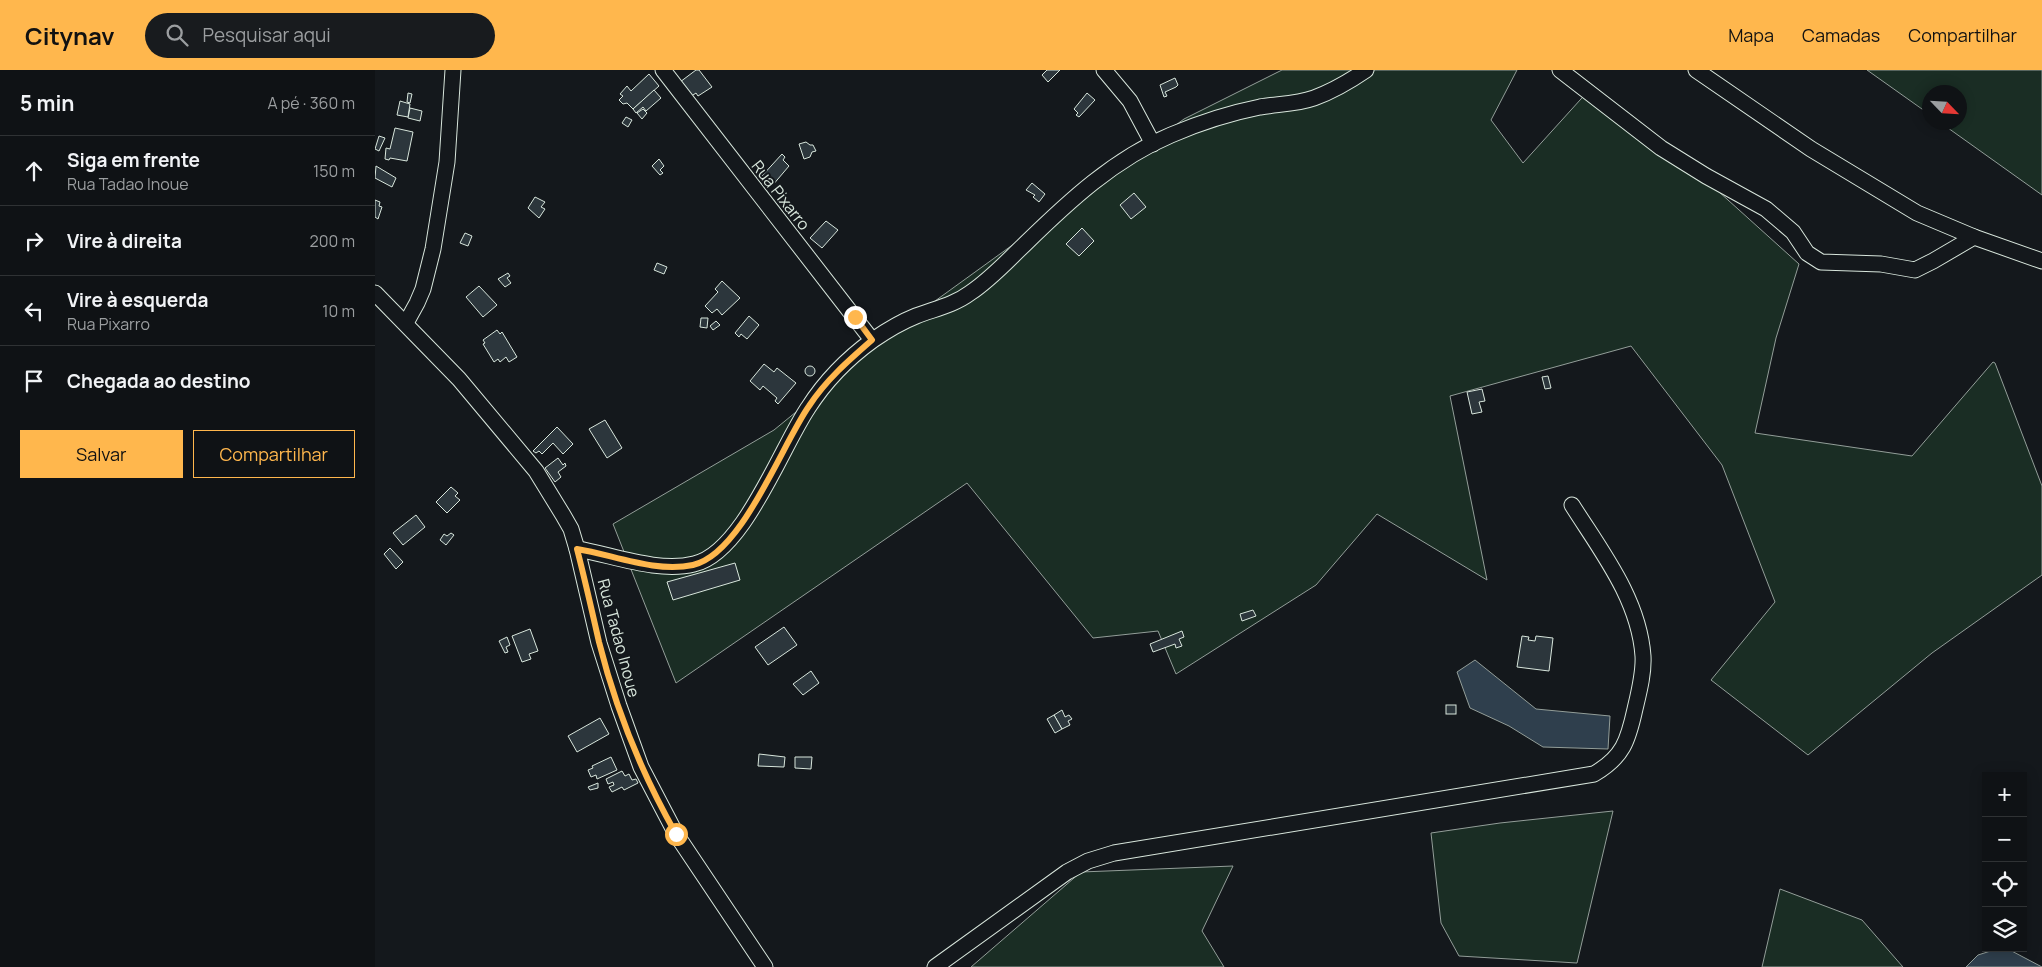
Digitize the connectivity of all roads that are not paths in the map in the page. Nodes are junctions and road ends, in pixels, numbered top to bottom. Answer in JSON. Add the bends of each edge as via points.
{"nodes":[{"id":1,"x":453,"y":70,"type":"edge"},
{"id":2,"x":663,"y":70,"type":"edge"},
{"id":3,"x":1104,"y":70,"type":"edge"},
{"id":4,"x":1366,"y":70,"type":"edge"},
{"id":5,"x":1560,"y":70,"type":"edge"},
{"id":6,"x":1695,"y":70,"type":"edge"},
{"id":7,"x":1153,"y":144,"type":"junction"},
{"id":8,"x":1974,"y":237,"type":"junction"},
{"id":9,"x":2042,"y":262,"type":"edge"},
{"id":10,"x":375,"y":293,"type":"edge"},
{"id":11,"x":406,"y":323,"type":"junction"},
{"id":12,"x":872,"y":340,"type":"junction"},
{"id":13,"x":1572,"y":504,"type":"dead end"},
{"id":14,"x":577,"y":549,"type":"junction"},
{"id":15,"x":765,"y":967,"type":"edge"},
{"id":16,"x":935,"y":967,"type":"edge"}],
"edges":[{"from":1,"to":11,"type":"street","via":[[447,162],[433,250],[423,289]]},
{"from":2,"to":12,"type":"street","name":"Rua Pixarro"},
{"from":3,"to":7,"type":"street","via":[[1130,102]]},
{"from":4,"to":7,"type":"street","via":[[1312,99],[1237,112]]},
{"from":5,"to":8,"type":"street","via":[[1661,148],[1766,209],[1793,232],[1807,253],[1821,262],[1881,264],[1915,270]]},
{"from":6,"to":8,"type":"street","via":[[1866,183],[1917,213]]},
{"from":7,"to":12,"type":"street","via":[[1101,175],[969,295],[906,321]]},
{"from":8,"to":9,"type":"street"},
{"from":10,"to":11,"type":"street","name":"Rua Tadao Inoue"},
{"from":11,"to":14,"type":"street","name":"Rua Tadao Inoue","via":[[459,378],[536,472],[571,529]]},
{"from":12,"to":14,"type":"street","via":[[840,369],[810,404],[755,502],[727,544],[716,553],[694,564],[668,567]]},
{"from":13,"to":16,"type":"street","via":[[1616,575],[1636,615],[1643,657],[1631,729],[1619,756],[1604,768],[1594,774],[1088,861],[1067,872]]},
{"from":14,"to":15,"type":"street","name":"Rua Tadao Inoue","via":[[602,652],[641,767],[676,834]]}]}
